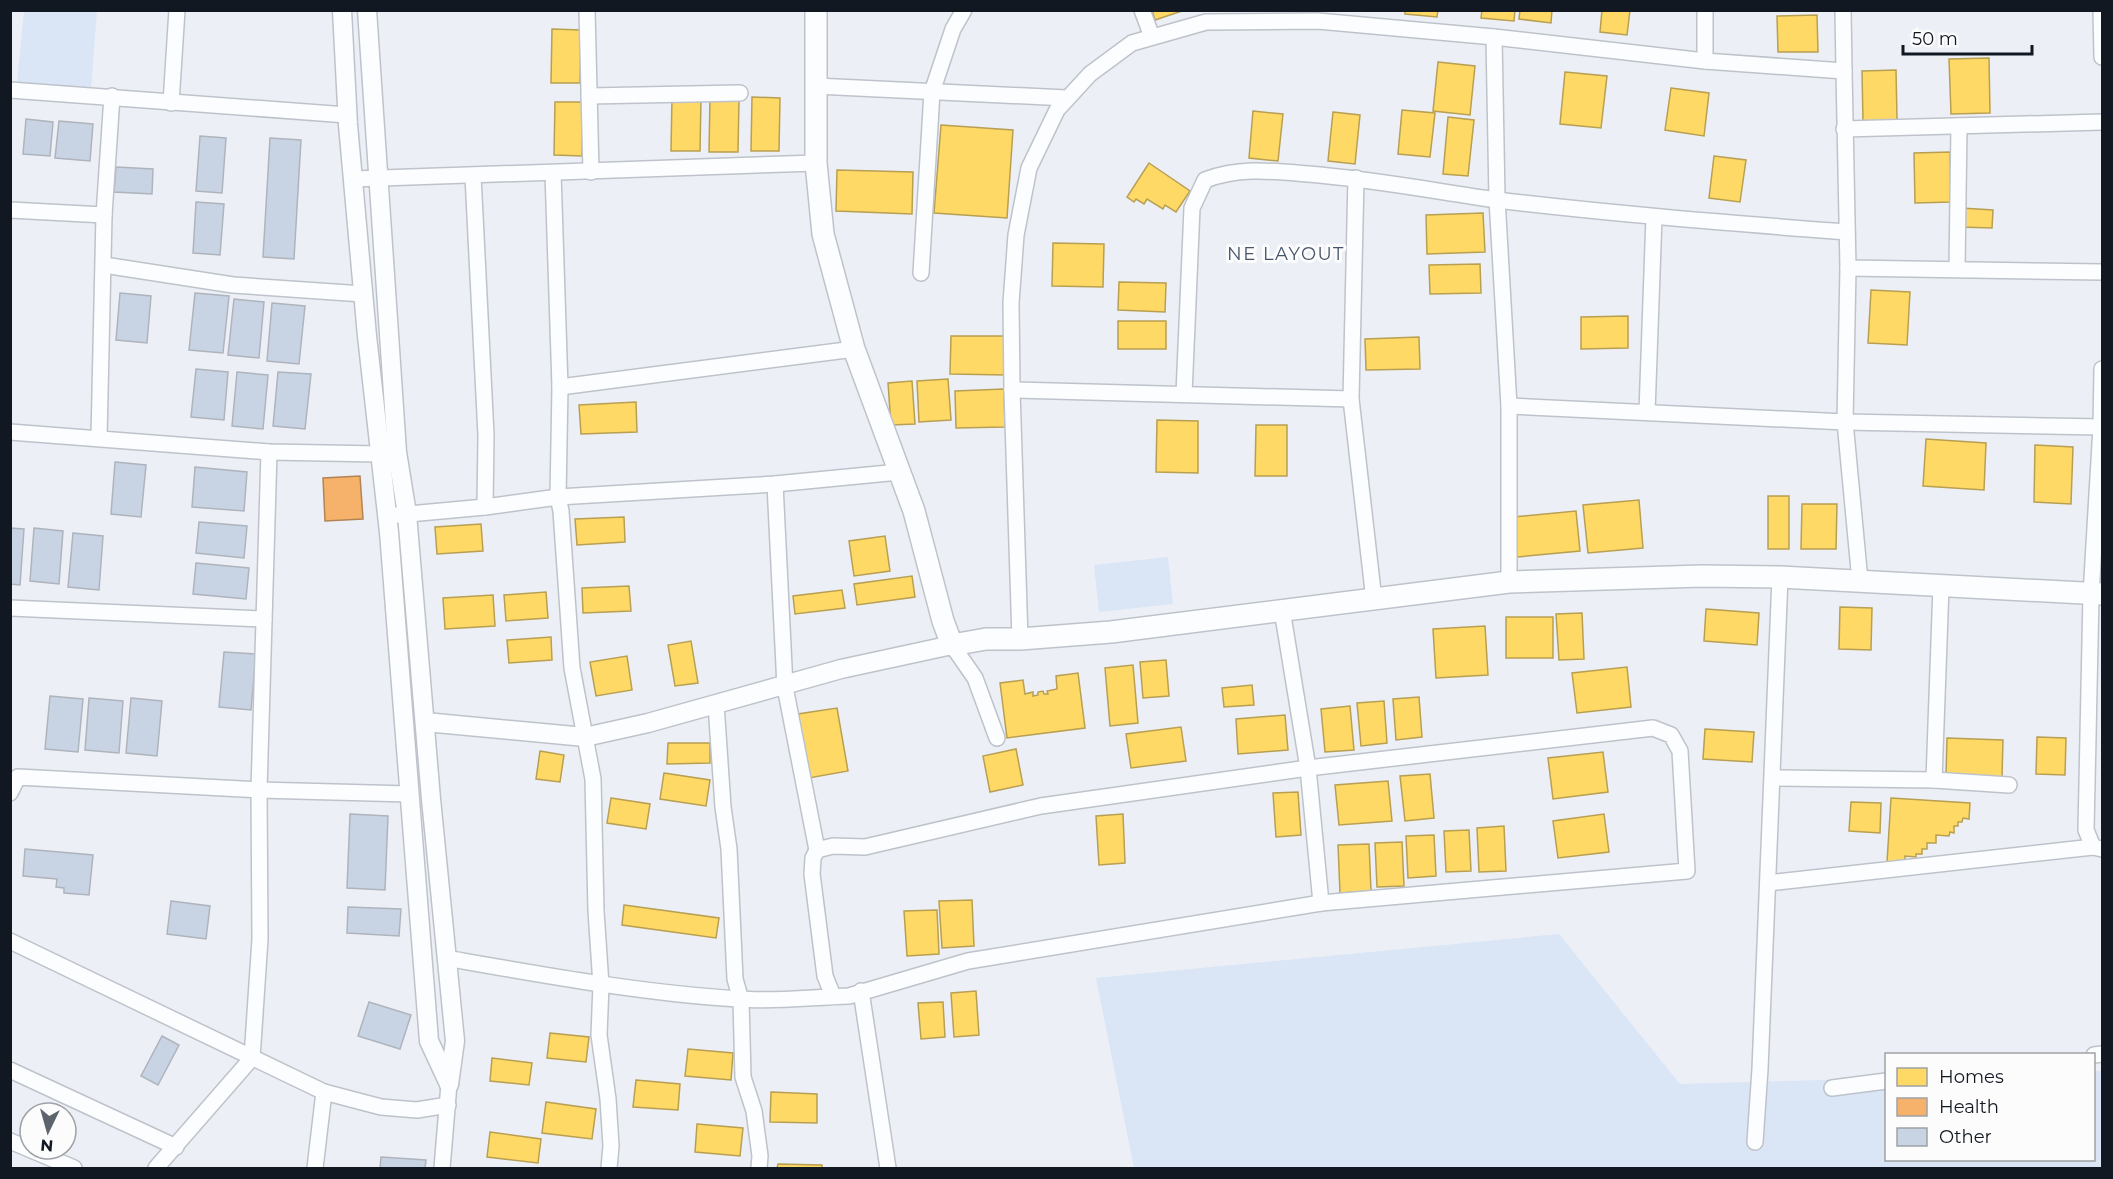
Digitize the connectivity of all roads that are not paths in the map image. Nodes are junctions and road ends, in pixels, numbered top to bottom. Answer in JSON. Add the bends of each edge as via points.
{"nodes":[{"id":1,"x":177,"y":10,"type":"edge"},
{"id":2,"x":342,"y":10,"type":"edge"},
{"id":3,"x":367,"y":10,"type":"edge"},
{"id":4,"x":587,"y":10,"type":"edge"},
{"id":5,"x":816,"y":10,"type":"edge"},
{"id":6,"x":964,"y":10,"type":"edge"},
{"id":7,"x":1142,"y":10,"type":"edge"},
{"id":8,"x":1705,"y":10,"type":"edge"},
{"id":9,"x":1843,"y":10,"type":"edge"},
{"id":10,"x":2101,"y":10,"type":"edge"},
{"id":11,"x":1338,"y":17,"type":"edge"},
{"id":12,"x":1152,"y":37,"type":"junction"},
{"id":13,"x":1494,"y":37,"type":"junction"},
{"id":14,"x":2103,"y":57,"type":"edge"},
{"id":15,"x":1705,"y":62,"type":"junction"},
{"id":16,"x":1844,"y":71,"type":"junction"},
{"id":17,"x":816,"y":86,"type":"junction"},
{"id":18,"x":10,"y":90,"type":"edge"},
{"id":19,"x":932,"y":92,"type":"junction"},
{"id":20,"x":740,"y":93,"type":"dead end"},
{"id":21,"x":112,"y":96,"type":"junction"},
{"id":22,"x":589,"y":96,"type":"junction"},
{"id":23,"x":1067,"y":98,"type":"junction"},
{"id":24,"x":171,"y":103,"type":"junction"},
{"id":25,"x":347,"y":115,"type":"junction"},
{"id":26,"x":2103,"y":122,"type":"edge"},
{"id":27,"x":1959,"y":126,"type":"junction"},
{"id":28,"x":1845,"y":129,"type":"junction"},
{"id":29,"x":816,"y":163,"type":"junction"},
{"id":30,"x":591,"y":172,"type":"junction"},
{"id":31,"x":553,"y":173,"type":"junction"},
{"id":32,"x":473,"y":176,"type":"junction"},
{"id":33,"x":377,"y":178,"type":"junction"},
{"id":34,"x":1356,"y":178,"type":"junction"},
{"id":35,"x":353,"y":179,"type":"junction"},
{"id":36,"x":1497,"y":200,"type":"junction"},
{"id":37,"x":10,"y":210,"type":"edge"},
{"id":38,"x":104,"y":215,"type":"junction"},
{"id":39,"x":1654,"y":217,"type":"junction"},
{"id":40,"x":1846,"y":232,"type":"junction"},
{"id":41,"x":104,"y":266,"type":"junction"},
{"id":42,"x":1848,"y":268,"type":"junction"},
{"id":43,"x":1957,"y":268,"type":"junction"},
{"id":44,"x":2103,"y":272,"type":"edge"},
{"id":45,"x":921,"y":273,"type":"dead end"},
{"id":46,"x":363,"y":294,"type":"junction"},
{"id":47,"x":854,"y":349,"type":"junction"},
{"id":48,"x":2103,"y":369,"type":"edge"},
{"id":49,"x":560,"y":387,"type":"junction"},
{"id":50,"x":1012,"y":390,"type":"junction"},
{"id":51,"x":1184,"y":394,"type":"junction"},
{"id":52,"x":1351,"y":399,"type":"junction"},
{"id":53,"x":1509,"y":406,"type":"junction"},
{"id":54,"x":1647,"y":412,"type":"junction"},
{"id":55,"x":1845,"y":422,"type":"junction"},
{"id":56,"x":2102,"y":427,"type":"edge"},
{"id":57,"x":10,"y":432,"type":"edge"},
{"id":58,"x":99,"y":438,"type":"junction"},
{"id":59,"x":269,"y":452,"type":"junction"},
{"id":60,"x":389,"y":453,"type":"junction"},
{"id":61,"x":899,"y":472,"type":"junction"},
{"id":62,"x":775,"y":484,"type":"junction"},
{"id":63,"x":558,"y":497,"type":"junction"},
{"id":64,"x":485,"y":507,"type":"junction"},
{"id":65,"x":407,"y":514,"type":"junction"},
{"id":66,"x":387,"y":516,"type":"junction"},
{"id":67,"x":1780,"y":577,"type":"junction"},
{"id":68,"x":1860,"y":581,"type":"junction"},
{"id":69,"x":1509,"y":582,"type":"junction"},
{"id":70,"x":1941,"y":586,"type":"junction"},
{"id":71,"x":2097,"y":595,"type":"edge"},
{"id":72,"x":1374,"y":600,"type":"junction"},
{"id":73,"x":10,"y":608,"type":"edge"},
{"id":74,"x":1282,"y":610,"type":"junction"},
{"id":75,"x":264,"y":619,"type":"junction"},
{"id":76,"x":1020,"y":639,"type":"junction"},
{"id":77,"x":952,"y":645,"type":"junction"},
{"id":78,"x":785,"y":687,"type":"junction"},
{"id":79,"x":716,"y":704,"type":"junction"},
{"id":80,"x":425,"y":722,"type":"junction"},
{"id":81,"x":585,"y":737,"type":"junction"},
{"id":82,"x":997,"y":738,"type":"dead end"},
{"id":83,"x":1308,"y":768,"type":"junction"},
{"id":84,"x":14,"y":776,"type":"edge"},
{"id":85,"x":1773,"y":778,"type":"junction"},
{"id":86,"x":1934,"y":780,"type":"junction"},
{"id":87,"x":2009,"y":784,"type":"dead end"},
{"id":88,"x":259,"y":790,"type":"junction"},
{"id":89,"x":10,"y":793,"type":"edge"},
{"id":90,"x":409,"y":794,"type":"junction"},
{"id":91,"x":2098,"y":848,"type":"edge"},
{"id":92,"x":817,"y":850,"type":"junction"},
{"id":93,"x":1768,"y":883,"type":"junction"},
{"id":94,"x":1321,"y":903,"type":"junction"},
{"id":95,"x":10,"y":941,"type":"edge"},
{"id":96,"x":446,"y":958,"type":"junction"},
{"id":97,"x":601,"y":985,"type":"junction"},
{"id":98,"x":861,"y":992,"type":"junction"},
{"id":99,"x":833,"y":996,"type":"junction"},
{"id":100,"x":741,"y":1000,"type":"junction"},
{"id":101,"x":252,"y":1058,"type":"junction"},
{"id":102,"x":10,"y":1070,"type":"edge"},
{"id":103,"x":1885,"y":1082,"type":"edge"},
{"id":104,"x":449,"y":1084,"type":"junction"},
{"id":105,"x":1832,"y":1088,"type":"dead end"},
{"id":106,"x":324,"y":1092,"type":"junction"},
{"id":107,"x":448,"y":1105,"type":"junction"},
{"id":108,"x":10,"y":1141,"type":"edge"},
{"id":109,"x":1755,"y":1143,"type":"dead end"},
{"id":110,"x":176,"y":1147,"type":"junction"},
{"id":111,"x":74,"y":1168,"type":"edge"},
{"id":112,"x":156,"y":1168,"type":"edge"},
{"id":113,"x":315,"y":1168,"type":"edge"},
{"id":114,"x":442,"y":1168,"type":"edge"},
{"id":115,"x":609,"y":1168,"type":"edge"},
{"id":116,"x":759,"y":1168,"type":"edge"},
{"id":117,"x":888,"y":1168,"type":"edge"}],
"edges":[{"from":1,"to":24,"type":"street"},
{"from":2,"to":25,"type":"street"},
{"from":3,"to":33,"type":"street"},
{"from":4,"to":22,"type":"street"},
{"from":5,"to":17,"type":"main road"},
{"from":6,"to":19,"type":"street","via":[[953,29]]},
{"from":7,"to":12,"type":"street"},
{"from":8,"to":15,"type":"street"},
{"from":9,"to":16,"type":"street"},
{"from":10,"to":14,"type":"street"},
{"from":11,"to":12,"type":"street","via":[[1318,21],[1206,22]]},
{"from":11,"to":13,"type":"street"},
{"from":12,"to":23,"type":"street","via":[[1132,43],[1090,74]]},
{"from":13,"to":15,"type":"street"},
{"from":13,"to":36,"type":"street"},
{"from":15,"to":16,"type":"street"},
{"from":16,"to":28,"type":"street"},
{"from":17,"to":19,"type":"street"},
{"from":17,"to":29,"type":"main road"},
{"from":18,"to":21,"type":"street"},
{"from":19,"to":23,"type":"street"},
{"from":19,"to":45,"type":"street"},
{"from":20,"to":22,"type":"street"},
{"from":21,"to":24,"type":"street"},
{"from":21,"to":38,"type":"street"},
{"from":22,"to":30,"type":"street"},
{"from":23,"to":50,"type":"street","via":[[1057,110],[1029,168],[1016,235],[1011,303]]},
{"from":24,"to":25,"type":"street"},
{"from":25,"to":35,"type":"street"},
{"from":26,"to":27,"type":"street"},
{"from":27,"to":28,"type":"street"},
{"from":27,"to":43,"type":"street"},
{"from":28,"to":40,"type":"street"},
{"from":29,"to":30,"type":"street"},
{"from":29,"to":47,"type":"main road","via":[[824,234]]},
{"from":30,"to":31,"type":"street"},
{"from":31,"to":32,"type":"street"},
{"from":31,"to":49,"type":"street"},
{"from":32,"to":33,"type":"street"},
{"from":32,"to":64,"type":"street","via":[[486,435]]},
{"from":33,"to":35,"type":"street"},
{"from":33,"to":60,"type":"street"},
{"from":34,"to":36,"type":"street"},
{"from":34,"to":51,"type":"street","via":[[1242,170],[1205,180],[1192,208]]},
{"from":34,"to":52,"type":"street"},
{"from":35,"to":46,"type":"street"},
{"from":36,"to":39,"type":"street"},
{"from":36,"to":53,"type":"street"},
{"from":37,"to":38,"type":"street"},
{"from":38,"to":41,"type":"street"},
{"from":39,"to":40,"type":"street"},
{"from":39,"to":54,"type":"street"},
{"from":40,"to":42,"type":"street"},
{"from":41,"to":46,"type":"street","via":[[233,285]]},
{"from":41,"to":58,"type":"street"},
{"from":42,"to":43,"type":"street"},
{"from":42,"to":55,"type":"street"},
{"from":43,"to":44,"type":"street"},
{"from":46,"to":60,"type":"street"},
{"from":47,"to":49,"type":"street"},
{"from":47,"to":61,"type":"main road"},
{"from":48,"to":56,"type":"street"},
{"from":49,"to":63,"type":"street"},
{"from":50,"to":51,"type":"street"},
{"from":50,"to":76,"type":"street"},
{"from":51,"to":52,"type":"street"},
{"from":52,"to":72,"type":"street"},
{"from":53,"to":54,"type":"street"},
{"from":53,"to":69,"type":"street"},
{"from":54,"to":55,"type":"street"},
{"from":55,"to":56,"type":"street"},
{"from":55,"to":68,"type":"street"},
{"from":56,"to":71,"type":"street"},
{"from":57,"to":58,"type":"street"},
{"from":58,"to":59,"type":"street"},
{"from":59,"to":60,"type":"street"},
{"from":59,"to":75,"type":"street"},
{"from":60,"to":65,"type":"street"},
{"from":60,"to":66,"type":"street"},
{"from":61,"to":62,"type":"street"},
{"from":61,"to":77,"type":"main road"},
{"from":62,"to":63,"type":"street"},
{"from":62,"to":78,"type":"street"},
{"from":63,"to":64,"type":"street"},
{"from":63,"to":81,"type":"street","via":[[572,668]]},
{"from":64,"to":65,"type":"street"},
{"from":65,"to":66,"type":"street"},
{"from":65,"to":80,"type":"street"},
{"from":66,"to":90,"type":"street"},
{"from":67,"to":68,"type":"main road"},
{"from":67,"to":69,"type":"main road"},
{"from":67,"to":85,"type":"street"},
{"from":68,"to":70,"type":"main road"},
{"from":69,"to":72,"type":"main road"},
{"from":70,"to":71,"type":"main road"},
{"from":70,"to":86,"type":"street"},
{"from":71,"to":91,"type":"street","via":[[2086,830]]},
{"from":72,"to":74,"type":"main road"},
{"from":73,"to":75,"type":"street"},
{"from":74,"to":76,"type":"main road","via":[[1111,632]]},
{"from":74,"to":83,"type":"street"},
{"from":75,"to":88,"type":"street"},
{"from":76,"to":77,"type":"main road"},
{"from":77,"to":78,"type":"street","via":[[841,669]]},
{"from":77,"to":82,"type":"street","via":[[975,678]]},
{"from":78,"to":79,"type":"street"},
{"from":78,"to":92,"type":"street"},
{"from":79,"to":81,"type":"street"},
{"from":79,"to":100,"type":"street","via":[[735,979]]},
{"from":80,"to":81,"type":"street"},
{"from":80,"to":96,"type":"street"},
{"from":81,"to":97,"type":"street","via":[[593,779]]},
{"from":83,"to":92,"type":"street","via":[[1041,806],[865,847]]},
{"from":83,"to":94,"type":"street"},
{"from":83,"to":94,"type":"street","via":[[1653,728],[1671,735],[1680,751],[1687,871]]},
{"from":84,"to":88,"type":"street"},
{"from":84,"to":89,"type":"street"},
{"from":85,"to":86,"type":"street"},
{"from":85,"to":93,"type":"street"},
{"from":86,"to":87,"type":"street"},
{"from":88,"to":90,"type":"street"},
{"from":88,"to":101,"type":"street","via":[[260,939]]},
{"from":90,"to":104,"type":"street","via":[[429,1041]]},
{"from":91,"to":93,"type":"street"},
{"from":92,"to":99,"type":"street","via":[[812,874],[825,976]]},
{"from":93,"to":109,"type":"street"},
{"from":94,"to":98,"type":"street","via":[[968,962]]},
{"from":95,"to":101,"type":"street"},
{"from":96,"to":97,"type":"street"},
{"from":96,"to":104,"type":"street","via":[[455,1041]]},
{"from":97,"to":100,"type":"street"},
{"from":97,"to":115,"type":"street","via":[[599,1035],[608,1099]]},
{"from":98,"to":99,"type":"street"},
{"from":98,"to":117,"type":"street"},
{"from":99,"to":100,"type":"street"},
{"from":100,"to":116,"type":"street","via":[[742,1077],[754,1111]]},
{"from":101,"to":106,"type":"street"},
{"from":101,"to":110,"type":"street"},
{"from":102,"to":110,"type":"street"},
{"from":103,"to":105,"type":"street"},
{"from":104,"to":107,"type":"street"},
{"from":106,"to":107,"type":"street","via":[[381,1107],[417,1110]]},
{"from":106,"to":113,"type":"street"},
{"from":107,"to":114,"type":"street"},
{"from":108,"to":111,"type":"street"},
{"from":110,"to":112,"type":"street"}]}
